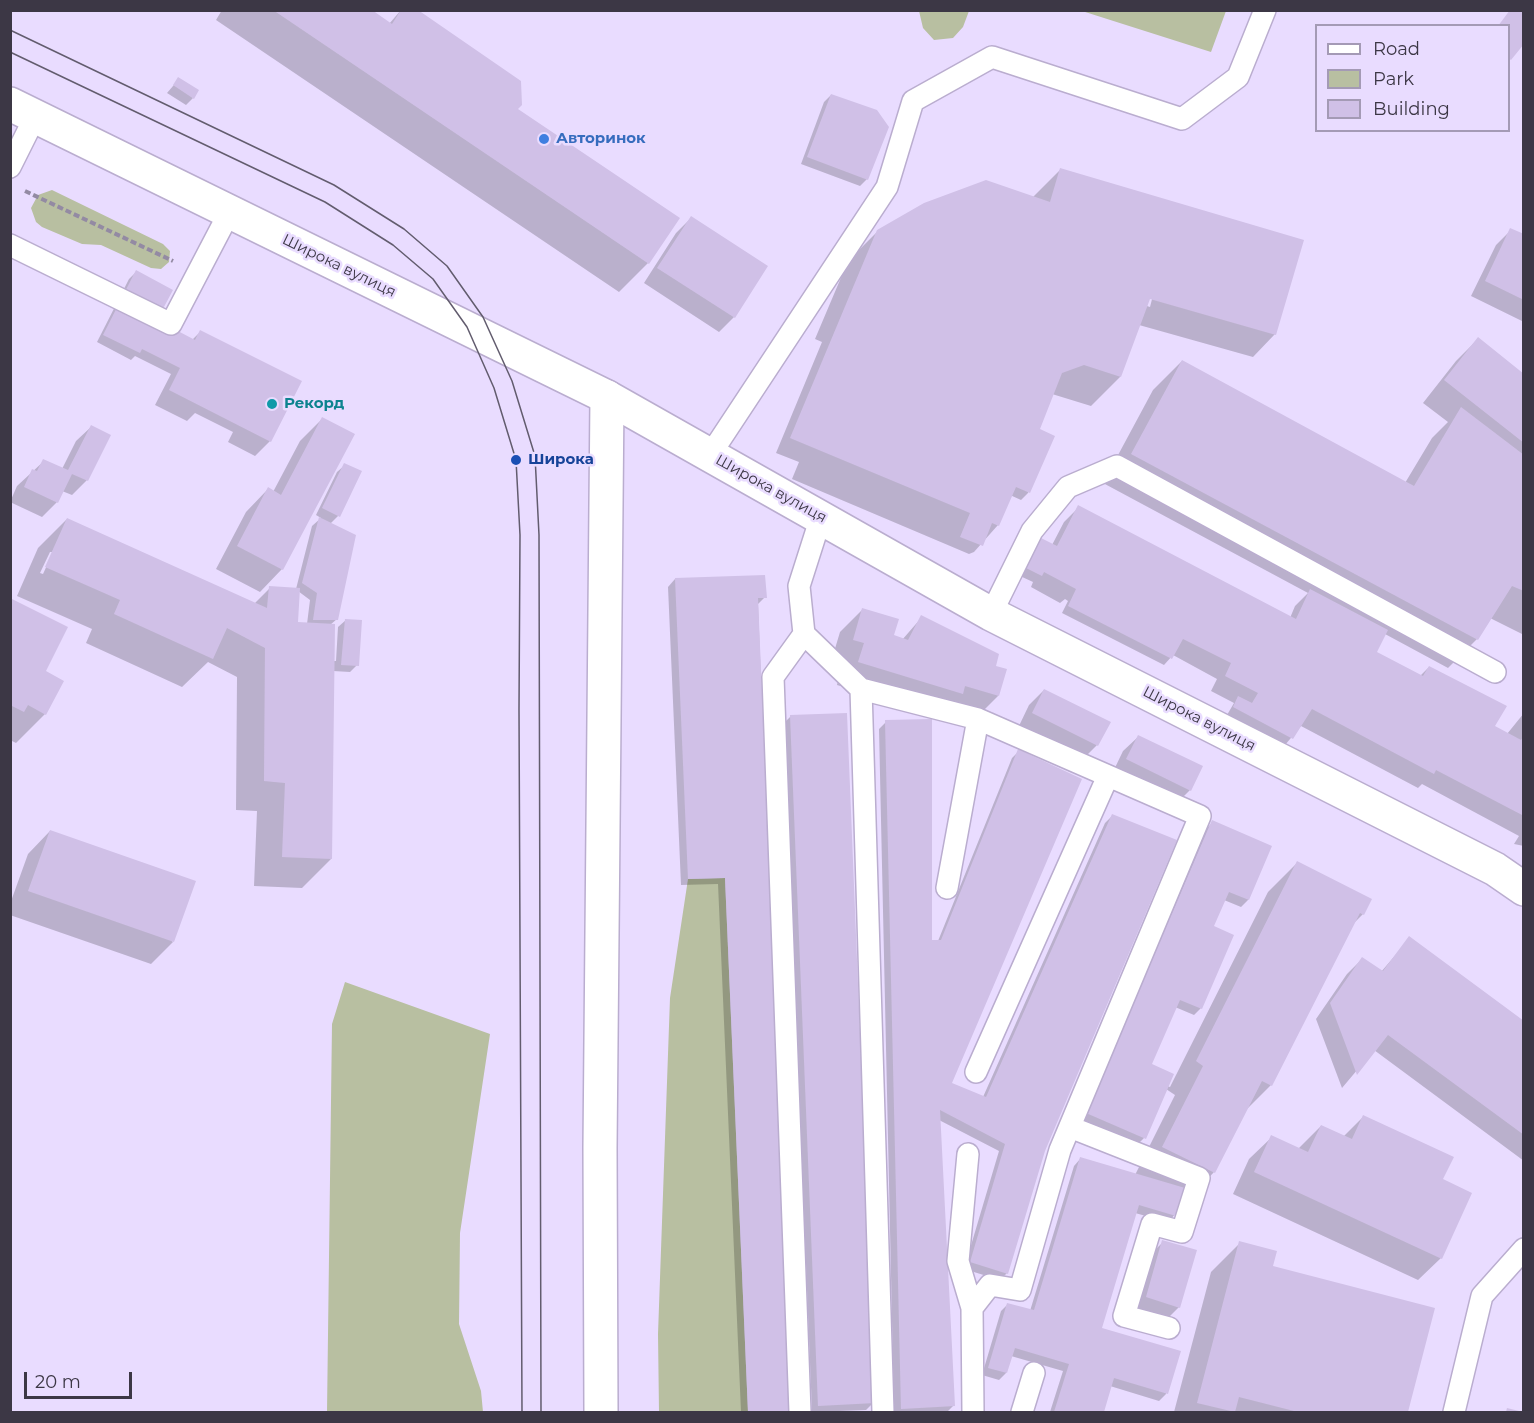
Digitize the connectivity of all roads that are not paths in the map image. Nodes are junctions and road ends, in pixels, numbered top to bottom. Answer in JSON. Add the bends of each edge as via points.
{"nodes":[{"id":1,"x":1265,"y":10,"type":"edge"},
{"id":2,"x":23,"y":110,"type":"edge"},
{"id":3,"x":10,"y":166,"type":"edge"},
{"id":4,"x":229,"y":213,"type":"junction"},
{"id":5,"x":10,"y":245,"type":"edge"},
{"id":6,"x":607,"y":397,"type":"junction"},
{"id":7,"x":710,"y":455,"type":"junction"},
{"id":8,"x":821,"y":517,"type":"junction"},
{"id":9,"x":991,"y":614,"type":"junction"},
{"id":10,"x":804,"y":634,"type":"junction"},
{"id":11,"x":1495,"y":672,"type":"dead end"},
{"id":12,"x":861,"y":689,"type":"junction"},
{"id":13,"x":978,"y":719,"type":"junction"},
{"id":14,"x":1108,"y":776,"type":"junction"},
{"id":15,"x":947,"y":888,"type":"dead end"},
{"id":16,"x":1524,"y":889,"type":"edge"},
{"id":17,"x":976,"y":1072,"type":"dead end"},
{"id":18,"x":1070,"y":1127,"type":"junction"},
{"id":19,"x":968,"y":1154,"type":"dead end"},
{"id":20,"x":1519,"y":1261,"type":"edge"},
{"id":21,"x":972,"y":1308,"type":"junction"},
{"id":22,"x":1169,"y":1328,"type":"dead end"},
{"id":23,"x":1034,"y":1373,"type":"dead end"},
{"id":24,"x":601,"y":1413,"type":"edge"},
{"id":25,"x":800,"y":1413,"type":"edge"},
{"id":26,"x":883,"y":1413,"type":"edge"},
{"id":27,"x":973,"y":1413,"type":"edge"},
{"id":28,"x":1022,"y":1413,"type":"edge"},
{"id":29,"x":1454,"y":1413,"type":"edge"}],
"edges":[{"from":1,"to":7,"type":"lane","via":[[1238,77],[1182,119],[992,57],[913,101],[887,187]]},
{"from":2,"to":3,"type":"lane"},
{"from":2,"to":4,"type":"street","name":"Широка вулиця"},
{"from":4,"to":5,"type":"lane","via":[[171,324]]},
{"from":4,"to":6,"type":"street","name":"Широка вулиця"},
{"from":6,"to":7,"type":"street","name":"Широка вулиця"},
{"from":6,"to":24,"type":"street"},
{"from":7,"to":8,"type":"street","name":"Широка вулиця"},
{"from":8,"to":9,"type":"street","name":"Широка вулиця"},
{"from":8,"to":10,"type":"lane","via":[[799,586]]},
{"from":9,"to":11,"type":"lane","via":[[1032,531],[1068,487],[1117,466]]},
{"from":9,"to":16,"type":"street","name":"Широка вулиця","via":[[1495,869]]},
{"from":10,"to":12,"type":"lane"},
{"from":10,"to":25,"type":"lane","via":[[773,677]]},
{"from":12,"to":13,"type":"lane"},
{"from":12,"to":26,"type":"lane"},
{"from":13,"to":14,"type":"lane"},
{"from":13,"to":15,"type":"lane"},
{"from":14,"to":17,"type":"lane"},
{"from":14,"to":18,"type":"lane","via":[[1200,816]]},
{"from":18,"to":21,"type":"lane","via":[[1020,1290],[990,1285]]},
{"from":18,"to":22,"type":"lane","via":[[1199,1178],[1182,1232],[1152,1224],[1124,1316]]},
{"from":19,"to":21,"type":"lane","via":[[958,1261]]},
{"from":20,"to":29,"type":"lane","via":[[1482,1296]]},
{"from":21,"to":27,"type":"lane"},
{"from":23,"to":28,"type":"lane"}]}
